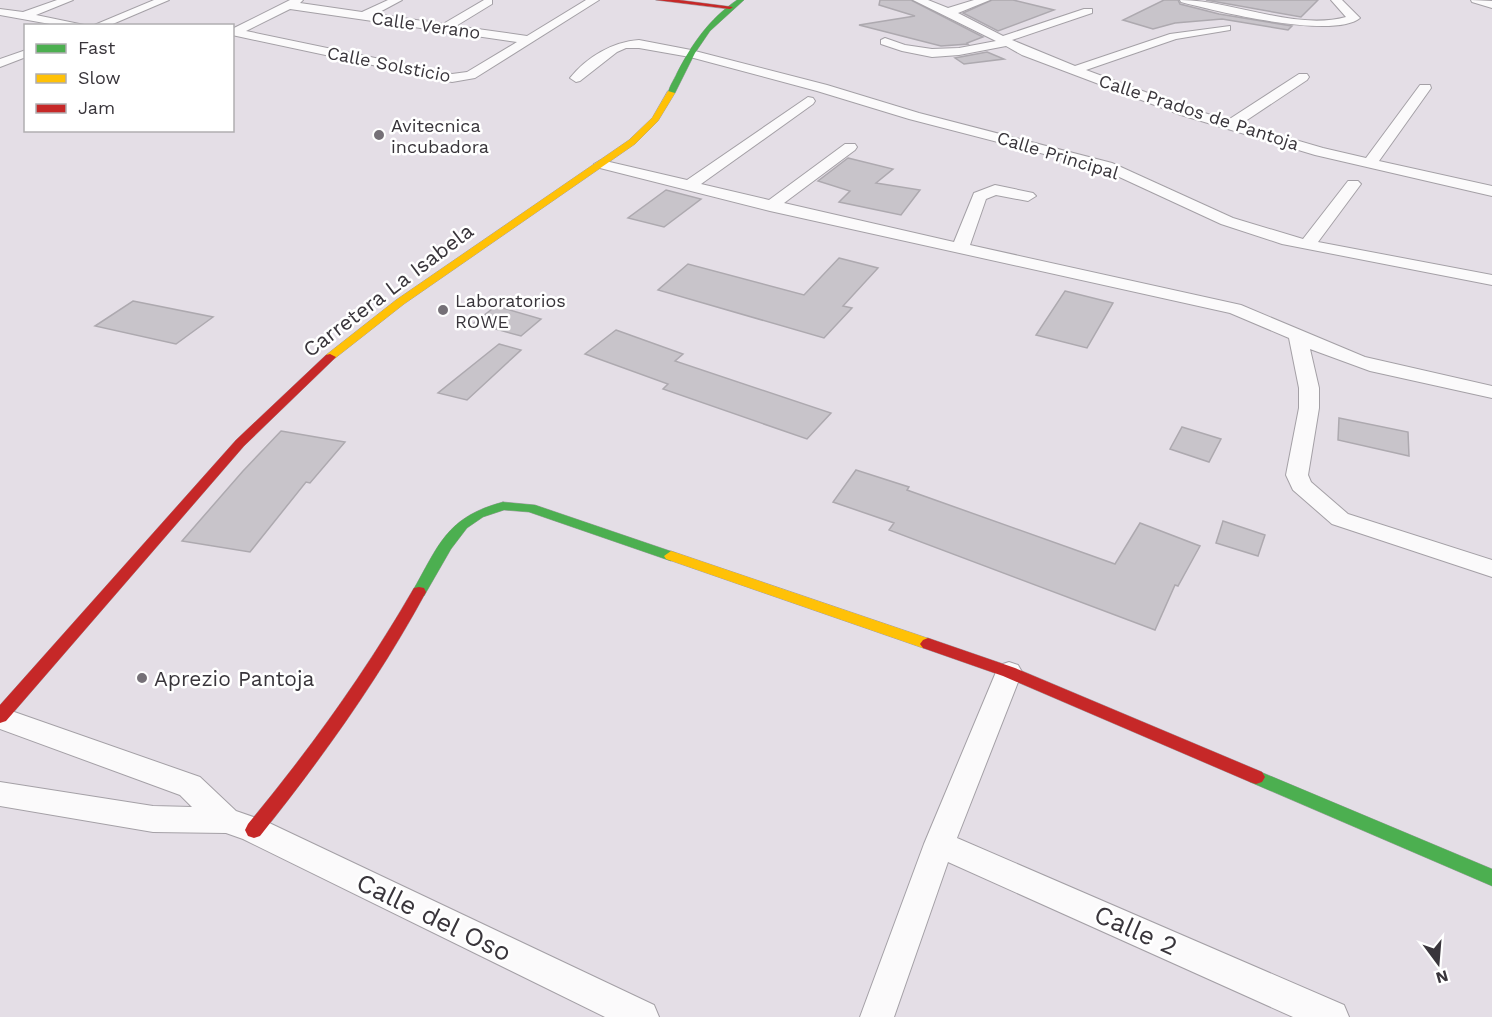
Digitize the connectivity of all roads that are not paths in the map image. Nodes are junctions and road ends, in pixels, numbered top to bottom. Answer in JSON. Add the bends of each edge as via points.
{"nodes":[{"id":1,"x":68,"y":0,"type":"edge"},
{"id":2,"x":164,"y":0,"type":"edge"},
{"id":3,"x":397,"y":0,"type":"edge"},
{"id":4,"x":594,"y":0,"type":"edge"},
{"id":5,"x":658,"y":0,"type":"edge"},
{"id":6,"x":918,"y":0,"type":"edge"},
{"id":7,"x":985,"y":0,"type":"edge"},
{"id":8,"x":1185,"y":0,"type":"edge"},
{"id":9,"x":1331,"y":0,"type":"edge"},
{"id":10,"x":1337,"y":0,"type":"edge"},
{"id":11,"x":1476,"y":0,"type":"edge"},
{"id":12,"x":293,"y":3,"type":"edge"},
{"id":13,"x":488,"y":3,"type":"dead end"},
{"id":14,"x":1492,"y":5,"type":"edge"},
{"id":15,"x":731,"y":7,"type":"edge"},
{"id":16,"x":1088,"y":11,"type":"dead end"},
{"id":17,"x":0,"y":12,"type":"edge"},
{"id":18,"x":948,"y":12,"type":"junction"},
{"id":19,"x":23,"y":16,"type":"junction"},
{"id":20,"x":364,"y":16,"type":"junction"},
{"id":21,"x":0,"y":24,"type":"edge"},
{"id":22,"x":72,"y":24,"type":"edge"},
{"id":23,"x":102,"y":24,"type":"edge"},
{"id":24,"x":444,"y":28,"type":"junction"},
{"id":25,"x":1226,"y":28,"type":"dead end"},
{"id":26,"x":529,"y":40,"type":"junction"},
{"id":27,"x":1004,"y":41,"type":"junction"},
{"id":28,"x":885,"y":42,"type":"dead end"},
{"id":29,"x":24,"y":54,"type":"edge"},
{"id":30,"x":691,"y":54,"type":"junction"},
{"id":31,"x":0,"y":63,"type":"edge"},
{"id":32,"x":1075,"y":70,"type":"junction"},
{"id":33,"x":1304,"y":77,"type":"dead end"},
{"id":34,"x":576,"y":78,"type":"dead end"},
{"id":35,"x":1425,"y":88,"type":"dead end"},
{"id":36,"x":808,"y":101,"type":"dead end"},
{"id":37,"x":1230,"y":125,"type":"junction"},
{"id":38,"x":850,"y":147,"type":"dead end"},
{"id":39,"x":1370,"y":163,"type":"junction"},
{"id":40,"x":601,"y":164,"type":"junction"},
{"id":41,"x":1353,"y":184,"type":"dead end"},
{"id":42,"x":688,"y":186,"type":"junction"},
{"id":43,"x":1492,"y":191,"type":"edge"},
{"id":44,"x":1028,"y":195,"type":"dead end"},
{"id":45,"x":770,"y":206,"type":"junction"},
{"id":46,"x":1307,"y":245,"type":"junction"},
{"id":47,"x":960,"y":249,"type":"junction"},
{"id":48,"x":1492,"y":280,"type":"edge"},
{"id":49,"x":1297,"y":334,"type":"junction"},
{"id":50,"x":1492,"y":392,"type":"edge"},
{"id":51,"x":1492,"y":569,"type":"edge"},
{"id":52,"x":1009,"y":672,"type":"junction"},
{"id":53,"x":0,"y":717,"type":"edge"},
{"id":54,"x":0,"y":794,"type":"edge"},
{"id":55,"x":240,"y":825,"type":"junction"},
{"id":56,"x":939,"y":844,"type":"junction"},
{"id":57,"x":1492,"y":878,"type":"edge"},
{"id":58,"x":642,"y":1017,"type":"edge"},
{"id":59,"x":878,"y":1017,"type":"edge"},
{"id":60,"x":1332,"y":1017,"type":"edge"}],
"edges":[{"from":1,"to":19,"type":"street"},
{"from":2,"to":23,"type":"street"},
{"from":3,"to":20,"type":"street"},
{"from":4,"to":26,"type":"street","name":"Calle Solsticio"},
{"from":5,"to":15,"type":"main road"},
{"from":6,"to":18,"type":"street","name":"Calle Prados de Pantoja"},
{"from":7,"to":18,"type":"street"},
{"from":8,"to":10,"type":"street","via":[[1336,25],[1354,18]]},
{"from":9,"to":10,"type":"street"},
{"from":11,"to":14,"type":"street"},
{"from":12,"to":20,"type":"street","name":"Calle Verano"},
{"from":12,"to":26,"type":"street","name":"Calle Solsticio","via":[[235,32],[452,78],[471,75]]},
{"from":13,"to":24,"type":"street"},
{"from":15,"to":30,"type":"main road","name":"Carretera La Isabela","via":[[701,35]]},
{"from":16,"to":27,"type":"street"},
{"from":17,"to":19,"type":"street"},
{"from":18,"to":27,"type":"street","name":"Calle Prados de Pantoja"},
{"from":19,"to":21,"type":"street"},
{"from":19,"to":22,"type":"street"},
{"from":20,"to":24,"type":"street","name":"Calle Verano"},
{"from":24,"to":26,"type":"street","name":"Calle Verano"},
{"from":25,"to":32,"type":"street","via":[[1174,36]]},
{"from":27,"to":28,"type":"street","via":[[943,54],[921,53]]},
{"from":27,"to":32,"type":"street","name":"Calle Prados de Pantoja"},
{"from":29,"to":31,"type":"street"},
{"from":30,"to":34,"type":"street","name":"Calle Principal","via":[[624,45]]},
{"from":30,"to":40,"type":"main road","name":"Carretera La Isabela","via":[[658,115],[632,142]]},
{"from":30,"to":46,"type":"street","name":"Calle Principal","via":[[1107,166],[1227,221]]},
{"from":32,"to":37,"type":"street","name":"Calle Prados de Pantoja"},
{"from":33,"to":37,"type":"street"},
{"from":35,"to":39,"type":"street"},
{"from":36,"to":42,"type":"street"},
{"from":37,"to":39,"type":"street","name":"Calle Prados de Pantoja"},
{"from":38,"to":45,"type":"street"},
{"from":39,"to":43,"type":"street","name":"Calle Prados de Pantoja"},
{"from":40,"to":42,"type":"street"},
{"from":40,"to":53,"type":"main road","name":"Carretera La Isabela","via":[[400,302],[345,343],[293,390],[240,443]]},
{"from":41,"to":46,"type":"street"},
{"from":42,"to":45,"type":"street"},
{"from":44,"to":47,"type":"street","via":[[995,190],[979,196]]},
{"from":45,"to":47,"type":"street"},
{"from":46,"to":48,"type":"street","name":"Calle Principal"},
{"from":47,"to":49,"type":"street","via":[[1235,309]]},
{"from":49,"to":50,"type":"street","via":[[1368,365]]},
{"from":49,"to":51,"type":"street","via":[[1309,388],[1297,476],[1301,485],[1340,519]]},
{"from":52,"to":55,"type":"main road","via":[[530,508],[494,507],[460,526],[340,721]]},
{"from":52,"to":56,"type":"street"},
{"from":52,"to":57,"type":"main road"},
{"from":53,"to":55,"type":"street","name":"Calle del Oso","via":[[190,786]]},
{"from":54,"to":55,"type":"street","name":"Calle del Oso","via":[[153,819]]},
{"from":55,"to":58,"type":"street","name":"Calle del Oso"},
{"from":56,"to":59,"type":"street"},
{"from":56,"to":60,"type":"street","name":"Calle 2"}]}
